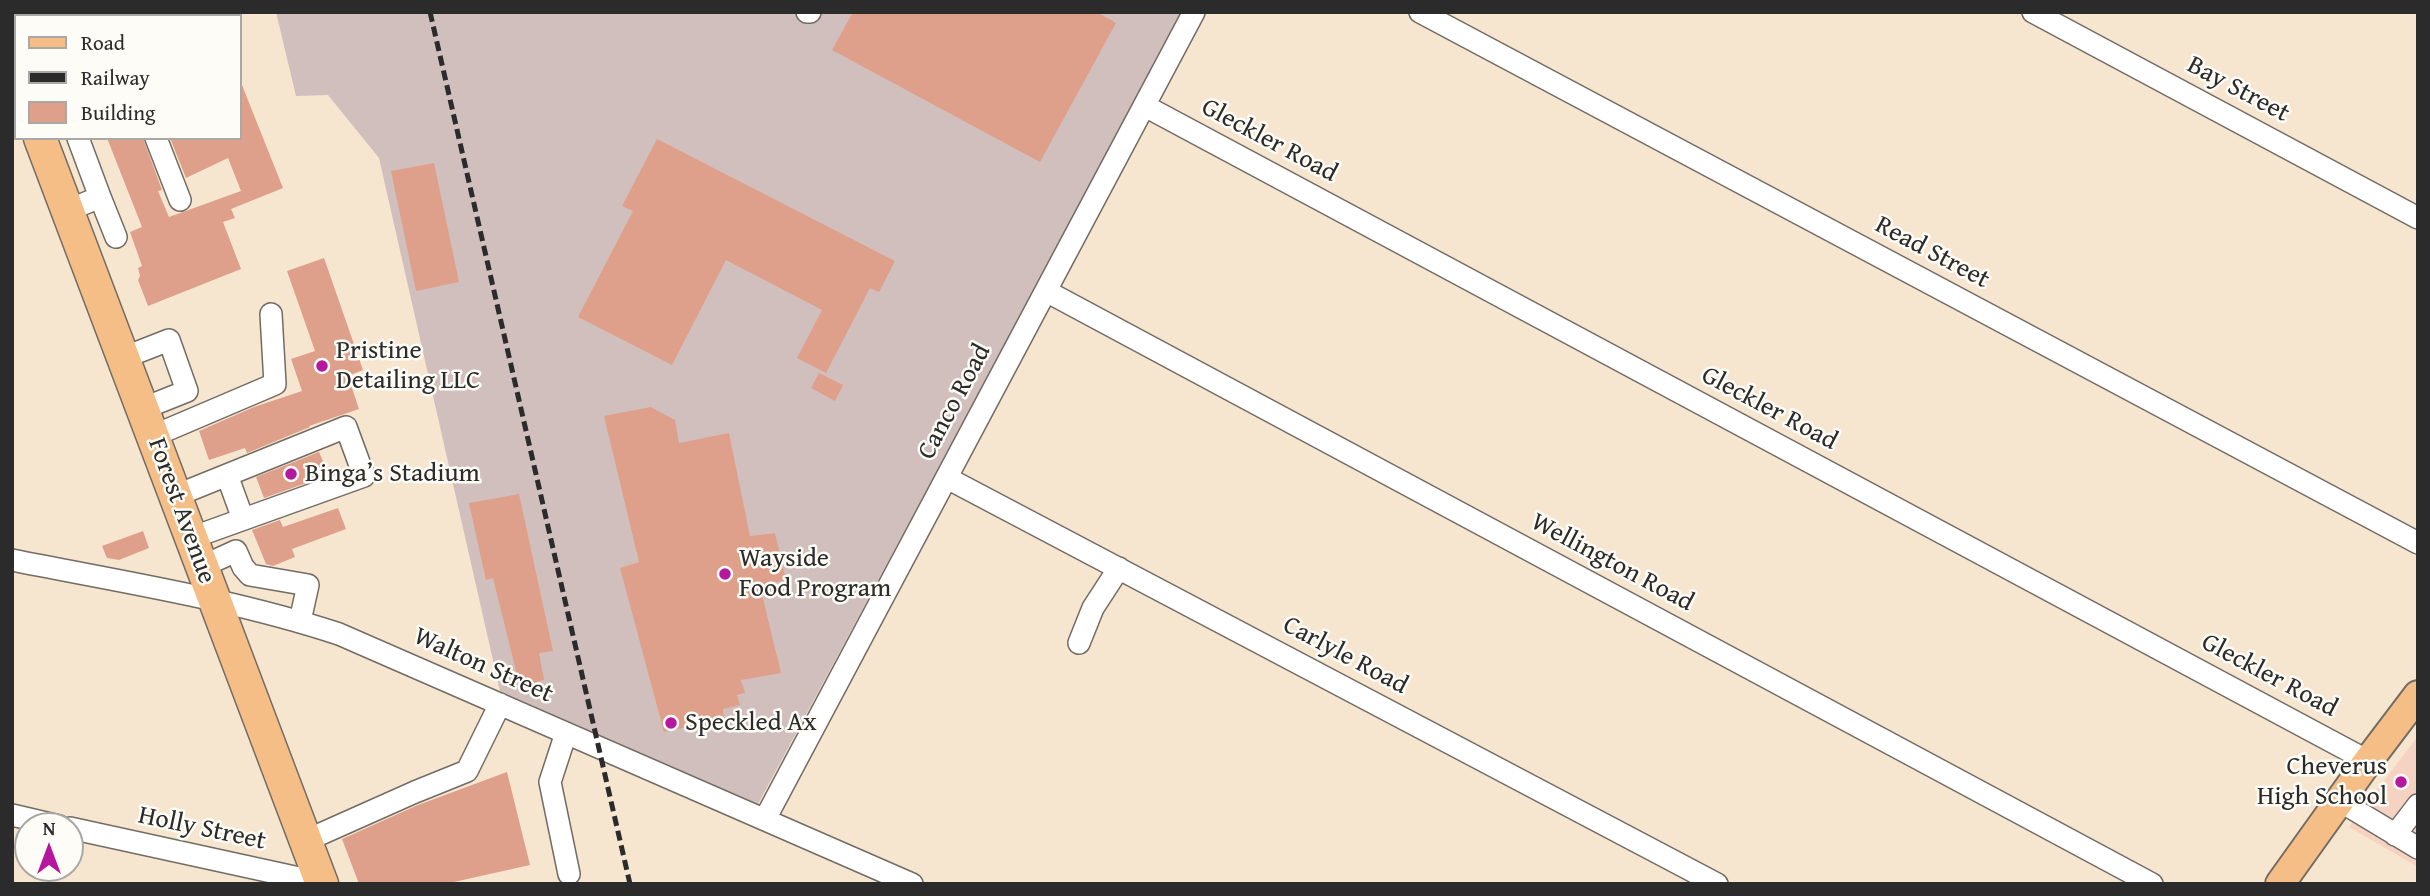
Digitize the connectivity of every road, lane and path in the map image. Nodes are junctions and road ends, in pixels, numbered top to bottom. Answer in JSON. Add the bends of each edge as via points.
{"nodes":[{"id":1,"x":1194,"y":12,"type":"edge"},
{"id":2,"x":1420,"y":12,"type":"edge"},
{"id":3,"x":2033,"y":12,"type":"edge"},
{"id":4,"x":1145,"y":106,"type":"junction"},
{"id":5,"x":41,"y":140,"type":"edge"},
{"id":6,"x":157,"y":140,"type":"edge"},
{"id":7,"x":81,"y":147,"type":"edge"},
{"id":8,"x":52,"y":168,"type":"junction"},
{"id":9,"x":100,"y":197,"type":"junction"},
{"id":10,"x":180,"y":200,"type":"dead end"},
{"id":11,"x":69,"y":210,"type":"junction"},
{"id":12,"x":2418,"y":218,"type":"edge"},
{"id":13,"x":116,"y":237,"type":"dead end"},
{"id":14,"x":1046,"y":291,"type":"junction"},
{"id":15,"x":271,"y":314,"type":"dead end"},
{"id":16,"x":123,"y":358,"type":"junction"},
{"id":17,"x":187,"y":391,"type":"junction"},
{"id":18,"x":194,"y":416,"type":"junction"},
{"id":19,"x":148,"y":422,"type":"junction"},
{"id":20,"x":227,"y":475,"type":"junction"},
{"id":21,"x":947,"y":478,"type":"junction"},
{"id":22,"x":175,"y":496,"type":"junction"},
{"id":23,"x":243,"y":519,"type":"junction"},
{"id":24,"x":2418,"y":543,"type":"edge"},
{"id":25,"x":196,"y":552,"type":"junction"},
{"id":26,"x":12,"y":560,"type":"edge"},
{"id":27,"x":1119,"y":568,"type":"junction"},
{"id":28,"x":213,"y":599,"type":"junction"},
{"id":29,"x":300,"y":621,"type":"junction"},
{"id":30,"x":1079,"y":643,"type":"dead end"},
{"id":31,"x":2418,"y":695,"type":"edge"},
{"id":32,"x":499,"y":704,"type":"junction"},
{"id":33,"x":566,"y":733,"type":"junction"},
{"id":34,"x":2368,"y":761,"type":"junction"},
{"id":35,"x":2340,"y":802,"type":"junction"},
{"id":36,"x":2418,"y":805,"type":"edge"},
{"id":37,"x":765,"y":818,"type":"junction"},
{"id":38,"x":84,"y":831,"type":"edge"},
{"id":39,"x":2395,"y":835,"type":"junction"},
{"id":40,"x":305,"y":841,"type":"junction"},
{"id":41,"x":2418,"y":848,"type":"edge"},
{"id":42,"x":569,"y":874,"type":"dead end"},
{"id":43,"x":322,"y":883,"type":"edge"},
{"id":44,"x":912,"y":884,"type":"edge"},
{"id":45,"x":1717,"y":884,"type":"edge"},
{"id":46,"x":2152,"y":884,"type":"edge"},
{"id":47,"x":2280,"y":884,"type":"edge"}],
"edges":[{"from":1,"to":4,"type":"street","name":"Canco Road"},
{"from":2,"to":24,"type":"street","name":"Read Street"},
{"from":3,"to":12,"type":"street","name":"Bay Street"},
{"from":4,"to":14,"type":"street","name":"Canco Road"},
{"from":4,"to":34,"type":"street","name":"Gleckler Road"},
{"from":5,"to":8,"type":"highway","name":"Forest Avenue"},
{"from":6,"to":10,"type":"street"},
{"from":7,"to":8,"type":"street"},
{"from":7,"to":9,"type":"street"},
{"from":8,"to":11,"type":"highway","name":"Forest Avenue"},
{"from":9,"to":11,"type":"street"},
{"from":9,"to":13,"type":"street"},
{"from":11,"to":16,"type":"highway","name":"Forest Avenue"},
{"from":14,"to":21,"type":"street","name":"Canco Road"},
{"from":14,"to":46,"type":"street","name":"Wellington Road"},
{"from":15,"to":18,"type":"street","via":[[275,384]]},
{"from":16,"to":17,"type":"street","via":[[169,340]]},
{"from":16,"to":19,"type":"highway","name":"Forest Avenue"},
{"from":17,"to":18,"type":"street"},
{"from":17,"to":19,"type":"street"},
{"from":18,"to":19,"type":"street"},
{"from":19,"to":22,"type":"highway","name":"Forest Avenue"},
{"from":20,"to":22,"type":"street"},
{"from":20,"to":23,"type":"street"},
{"from":20,"to":23,"type":"street","via":[[346,427],[364,476]]},
{"from":21,"to":27,"type":"street","name":"Carlyle Road"},
{"from":21,"to":37,"type":"street","name":"Canco Road"},
{"from":22,"to":25,"type":"highway","name":"Forest Avenue"},
{"from":23,"to":25,"type":"street"},
{"from":25,"to":28,"type":"highway","name":"Forest Avenue"},
{"from":25,"to":29,"type":"street","via":[[236,551],[250,575],[308,584]]},
{"from":26,"to":28,"type":"street","name":"Walton Street"},
{"from":27,"to":30,"type":"street","via":[[1093,608]]},
{"from":27,"to":45,"type":"street","name":"Carlyle Road"},
{"from":28,"to":29,"type":"street","name":"Walton Street"},
{"from":28,"to":40,"type":"highway","name":"Forest Avenue"},
{"from":29,"to":32,"type":"street","name":"Walton Street"},
{"from":31,"to":34,"type":"main road"},
{"from":32,"to":33,"type":"street","name":"Walton Street"},
{"from":32,"to":40,"type":"street","via":[[467,771]]},
{"from":33,"to":37,"type":"street","name":"Walton Street"},
{"from":33,"to":42,"type":"street","via":[[550,782]]},
{"from":34,"to":35,"type":"main road"},
{"from":35,"to":39,"type":"street"},
{"from":35,"to":47,"type":"main road"},
{"from":36,"to":39,"type":"street"},
{"from":37,"to":44,"type":"street","name":"Walton Street"},
{"from":38,"to":43,"type":"street","name":"Holly Street"},
{"from":39,"to":41,"type":"street"},
{"from":40,"to":43,"type":"highway","name":"Forest Avenue"}]}
